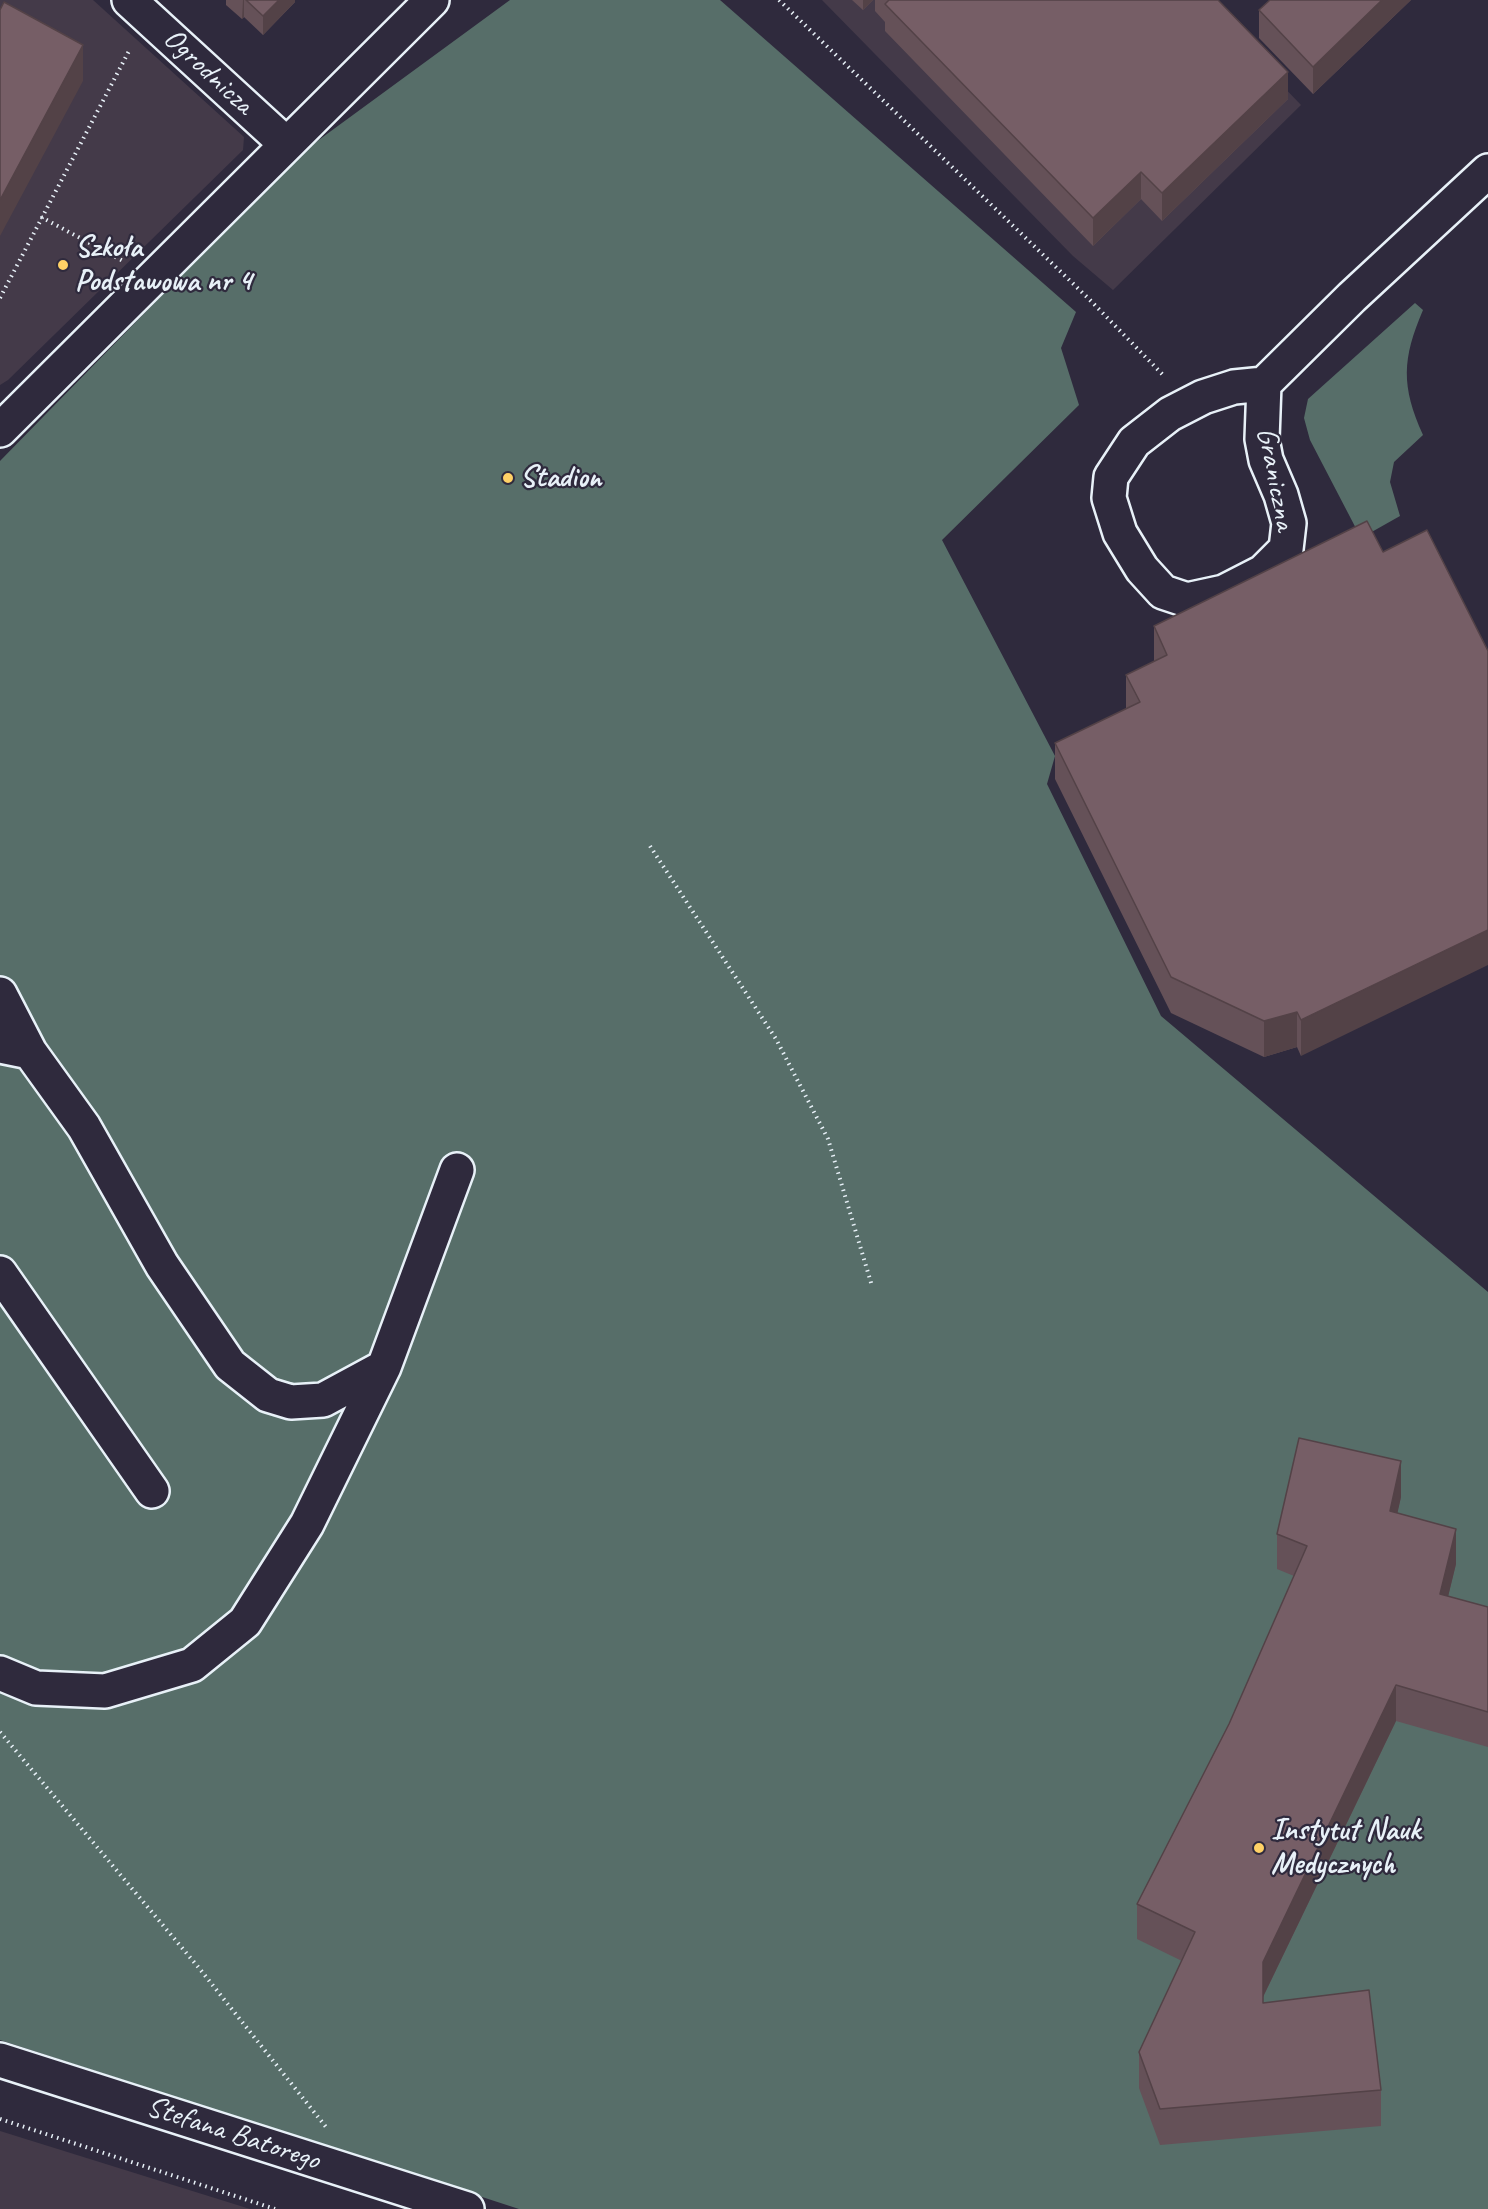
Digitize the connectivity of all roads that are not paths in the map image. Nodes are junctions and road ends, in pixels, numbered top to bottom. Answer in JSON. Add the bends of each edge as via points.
{"nodes":[{"id":1,"x":129,"y":0,"type":"edge"},
{"id":2,"x":432,"y":0,"type":"edge"},
{"id":3,"x":286,"y":144,"type":"junction"},
{"id":4,"x":1488,"y":171,"type":"edge"},
{"id":5,"x":1264,"y":384,"type":"junction"},
{"id":6,"x":0,"y":430,"type":"edge"},
{"id":7,"x":0,"y":994,"type":"edge"},
{"id":8,"x":15,"y":1049,"type":"edge"},
{"id":9,"x":457,"y":1170,"type":"dead end"},
{"id":10,"x":0,"y":1273,"type":"edge"},
{"id":11,"x":384,"y":1367,"type":"junction"},
{"id":12,"x":152,"y":1491,"type":"dead end"},
{"id":13,"x":0,"y":1673,"type":"edge"},
{"id":14,"x":0,"y":2060,"type":"edge"},
{"id":15,"x":467,"y":2209,"type":"edge"}],
"edges":[{"from":1,"to":3,"type":"street","name":"Ogrodnicza"},
{"from":2,"to":3,"type":"street"},
{"from":3,"to":6,"type":"street"},
{"from":4,"to":5,"type":"street","name":"Graniczna"},
{"from":5,"to":5,"type":"street","name":"Graniczna","via":[[1234,387],[1170,414],[1134,442],[1111,477],[1109,498],[1120,533],[1142,569],[1163,592],[1188,600],[1224,592],[1263,572],[1286,549],[1289,523],[1262,439]]},
{"from":7,"to":8,"type":"street"},
{"from":8,"to":11,"type":"street","via":[[84,1127],[162,1265],[230,1365],[268,1395],[291,1402],[324,1400]]},
{"from":9,"to":11,"type":"street"},
{"from":10,"to":12,"type":"street"},
{"from":11,"to":13,"type":"street","via":[[307,1524],[252,1612],[192,1665],[105,1691],[36,1688]]},
{"from":14,"to":15,"type":"street","name":"Stefana Batorego"}]}
